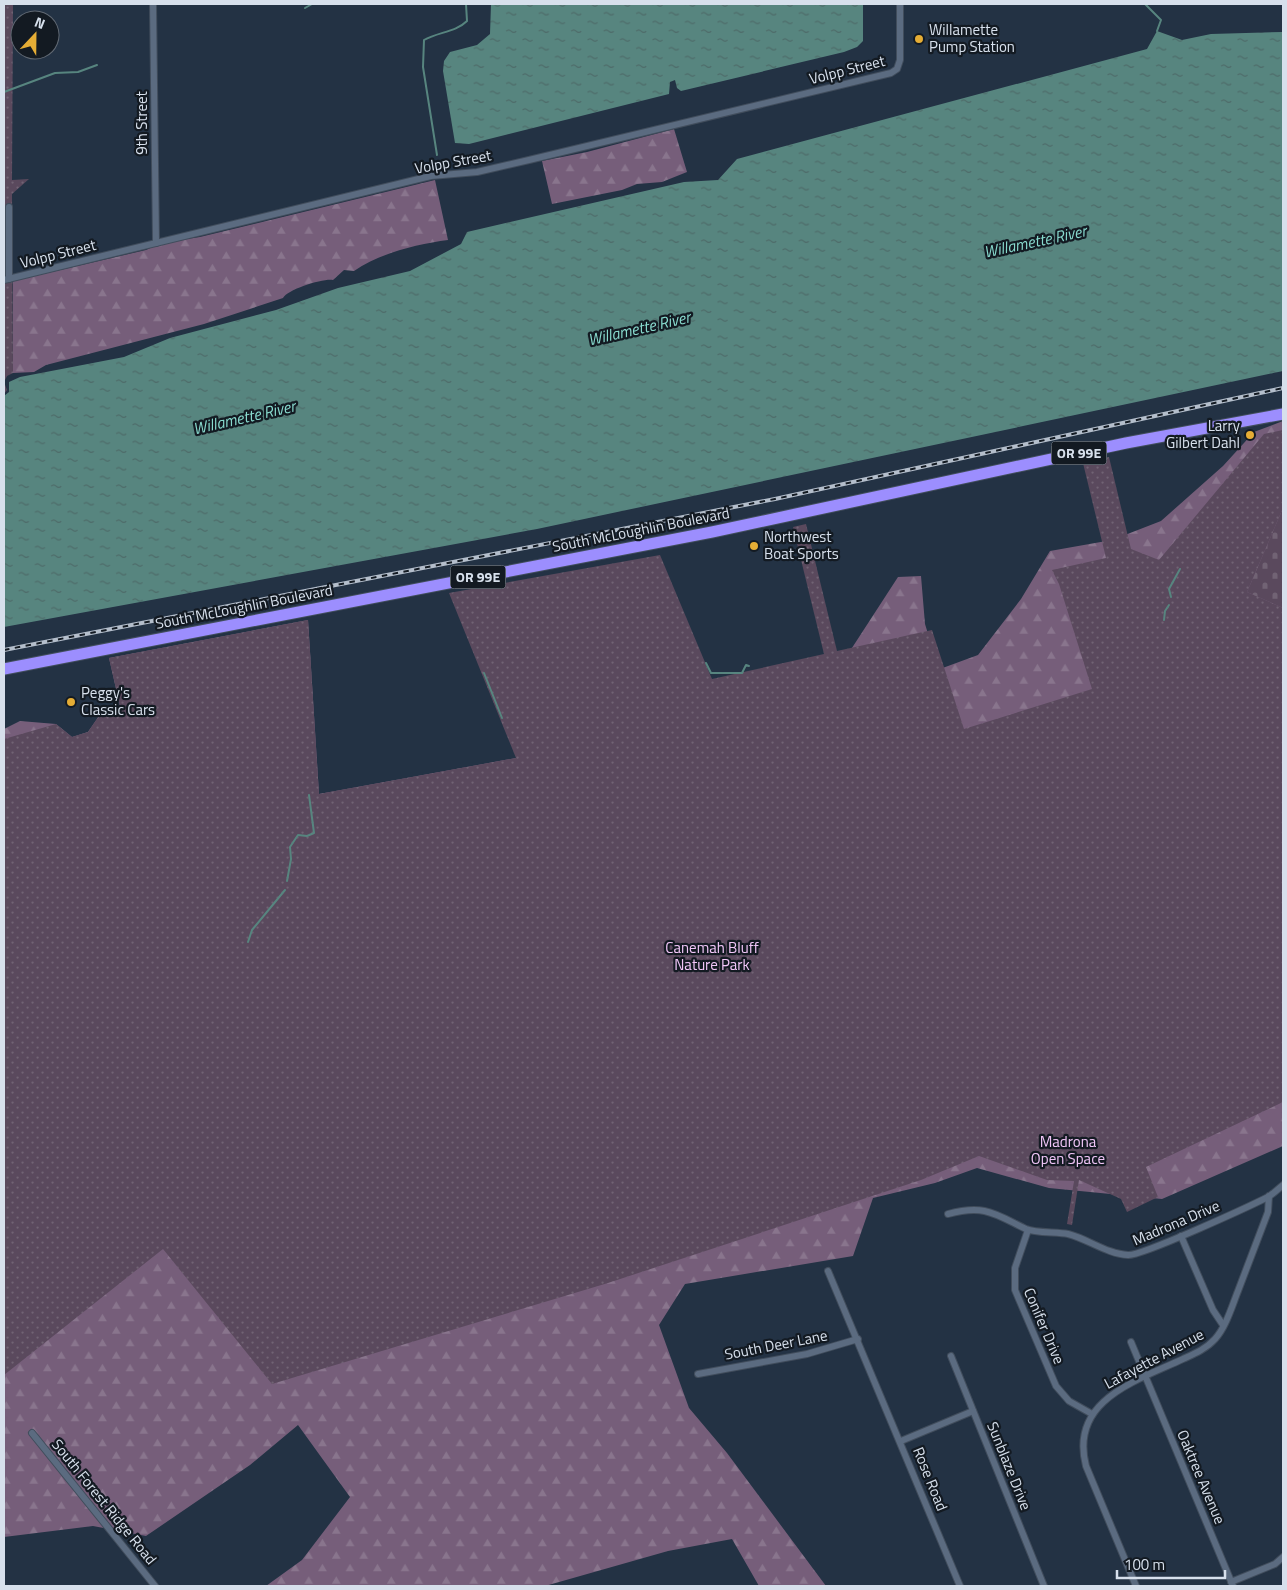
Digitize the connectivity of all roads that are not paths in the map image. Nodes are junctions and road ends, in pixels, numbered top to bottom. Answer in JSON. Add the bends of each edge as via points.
{"nodes":[{"id":1,"x":153,"y":4,"type":"edge"},
{"id":2,"x":900,"y":4,"type":"edge"},
{"id":3,"x":9,"y":206,"type":"dead end"},
{"id":4,"x":156,"y":243,"type":"junction"},
{"id":5,"x":6,"y":279,"type":"edge"},
{"id":6,"x":1283,"y":414,"type":"edge"},
{"id":7,"x":4,"y":669,"type":"edge"},
{"id":8,"x":1283,"y":1185,"type":"edge"},
{"id":9,"x":1269,"y":1196,"type":"junction"},
{"id":10,"x":948,"y":1214,"type":"dead end"},
{"id":11,"x":1028,"y":1230,"type":"junction"},
{"id":12,"x":1181,"y":1236,"type":"junction"},
{"id":13,"x":828,"y":1270,"type":"dead end"},
{"id":14,"x":1223,"y":1324,"type":"junction"},
{"id":15,"x":858,"y":1339,"type":"junction"},
{"id":16,"x":1131,"y":1342,"type":"dead end"},
{"id":17,"x":951,"y":1356,"type":"dead end"},
{"id":18,"x":698,"y":1374,"type":"dead end"},
{"id":19,"x":1146,"y":1377,"type":"junction"},
{"id":20,"x":973,"y":1411,"type":"junction"},
{"id":21,"x":1092,"y":1414,"type":"junction"},
{"id":22,"x":32,"y":1433,"type":"dead end"},
{"id":23,"x":901,"y":1441,"type":"junction"},
{"id":24,"x":1283,"y":1557,"type":"edge"},
{"id":25,"x":1232,"y":1584,"type":"edge"},
{"id":26,"x":155,"y":1586,"type":"edge"},
{"id":27,"x":960,"y":1586,"type":"edge"},
{"id":28,"x":1044,"y":1586,"type":"edge"},
{"id":29,"x":1136,"y":1586,"type":"edge"}],
"edges":[{"from":1,"to":4,"type":"street","name":"9th Street"},
{"from":2,"to":4,"type":"street","name":"Volpp Street","via":[[900,60],[892,73],[478,172],[431,176]]},
{"from":3,"to":5,"type":"street"},
{"from":4,"to":5,"type":"street","name":"Volpp Street"},
{"from":6,"to":7,"type":"highway","name":"South McLoughlin Boulevard","number":"OR 99E","via":[[1126,443],[712,532]]},
{"from":8,"to":9,"type":"street"},
{"from":9,"to":12,"type":"street","name":"Madrona Drive"},
{"from":9,"to":14,"type":"street","name":"Lafayette Avenue","via":[[1268,1212]]},
{"from":10,"to":11,"type":"street","name":"Madrona Drive","via":[[982,1210],[1007,1218]]},
{"from":11,"to":12,"type":"street","name":"Madrona Drive","via":[[1069,1235],[1130,1256]]},
{"from":11,"to":21,"type":"street","name":"Conifer Drive","via":[[1015,1268],[1015,1290],[1056,1386],[1069,1401]]},
{"from":12,"to":14,"type":"street","via":[[1213,1310]]},
{"from":13,"to":15,"type":"street","name":"Rose Road"},
{"from":14,"to":19,"type":"street","name":"Lafayette Avenue","via":[[1217,1337],[1204,1349]]},
{"from":15,"to":18,"type":"street","name":"South Deer Lane","via":[[807,1354]]},
{"from":15,"to":23,"type":"street","name":"Rose Road"},
{"from":16,"to":19,"type":"street","name":"Oaktree Avenue"},
{"from":17,"to":20,"type":"street","name":"Sunblaze Drive"},
{"from":19,"to":21,"type":"street","name":"Lafayette Avenue","via":[[1111,1394]]},
{"from":19,"to":25,"type":"street","name":"Oaktree Avenue"},
{"from":20,"to":23,"type":"street"},
{"from":20,"to":28,"type":"street","name":"Sunblaze Drive"},
{"from":21,"to":29,"type":"street","name":"Lafayette Avenue","via":[[1084,1439],[1084,1458]]},
{"from":22,"to":26,"type":"street","name":"South Forest Ridge Road"},
{"from":23,"to":27,"type":"street","name":"Rose Road"},
{"from":24,"to":25,"type":"street"}]}
